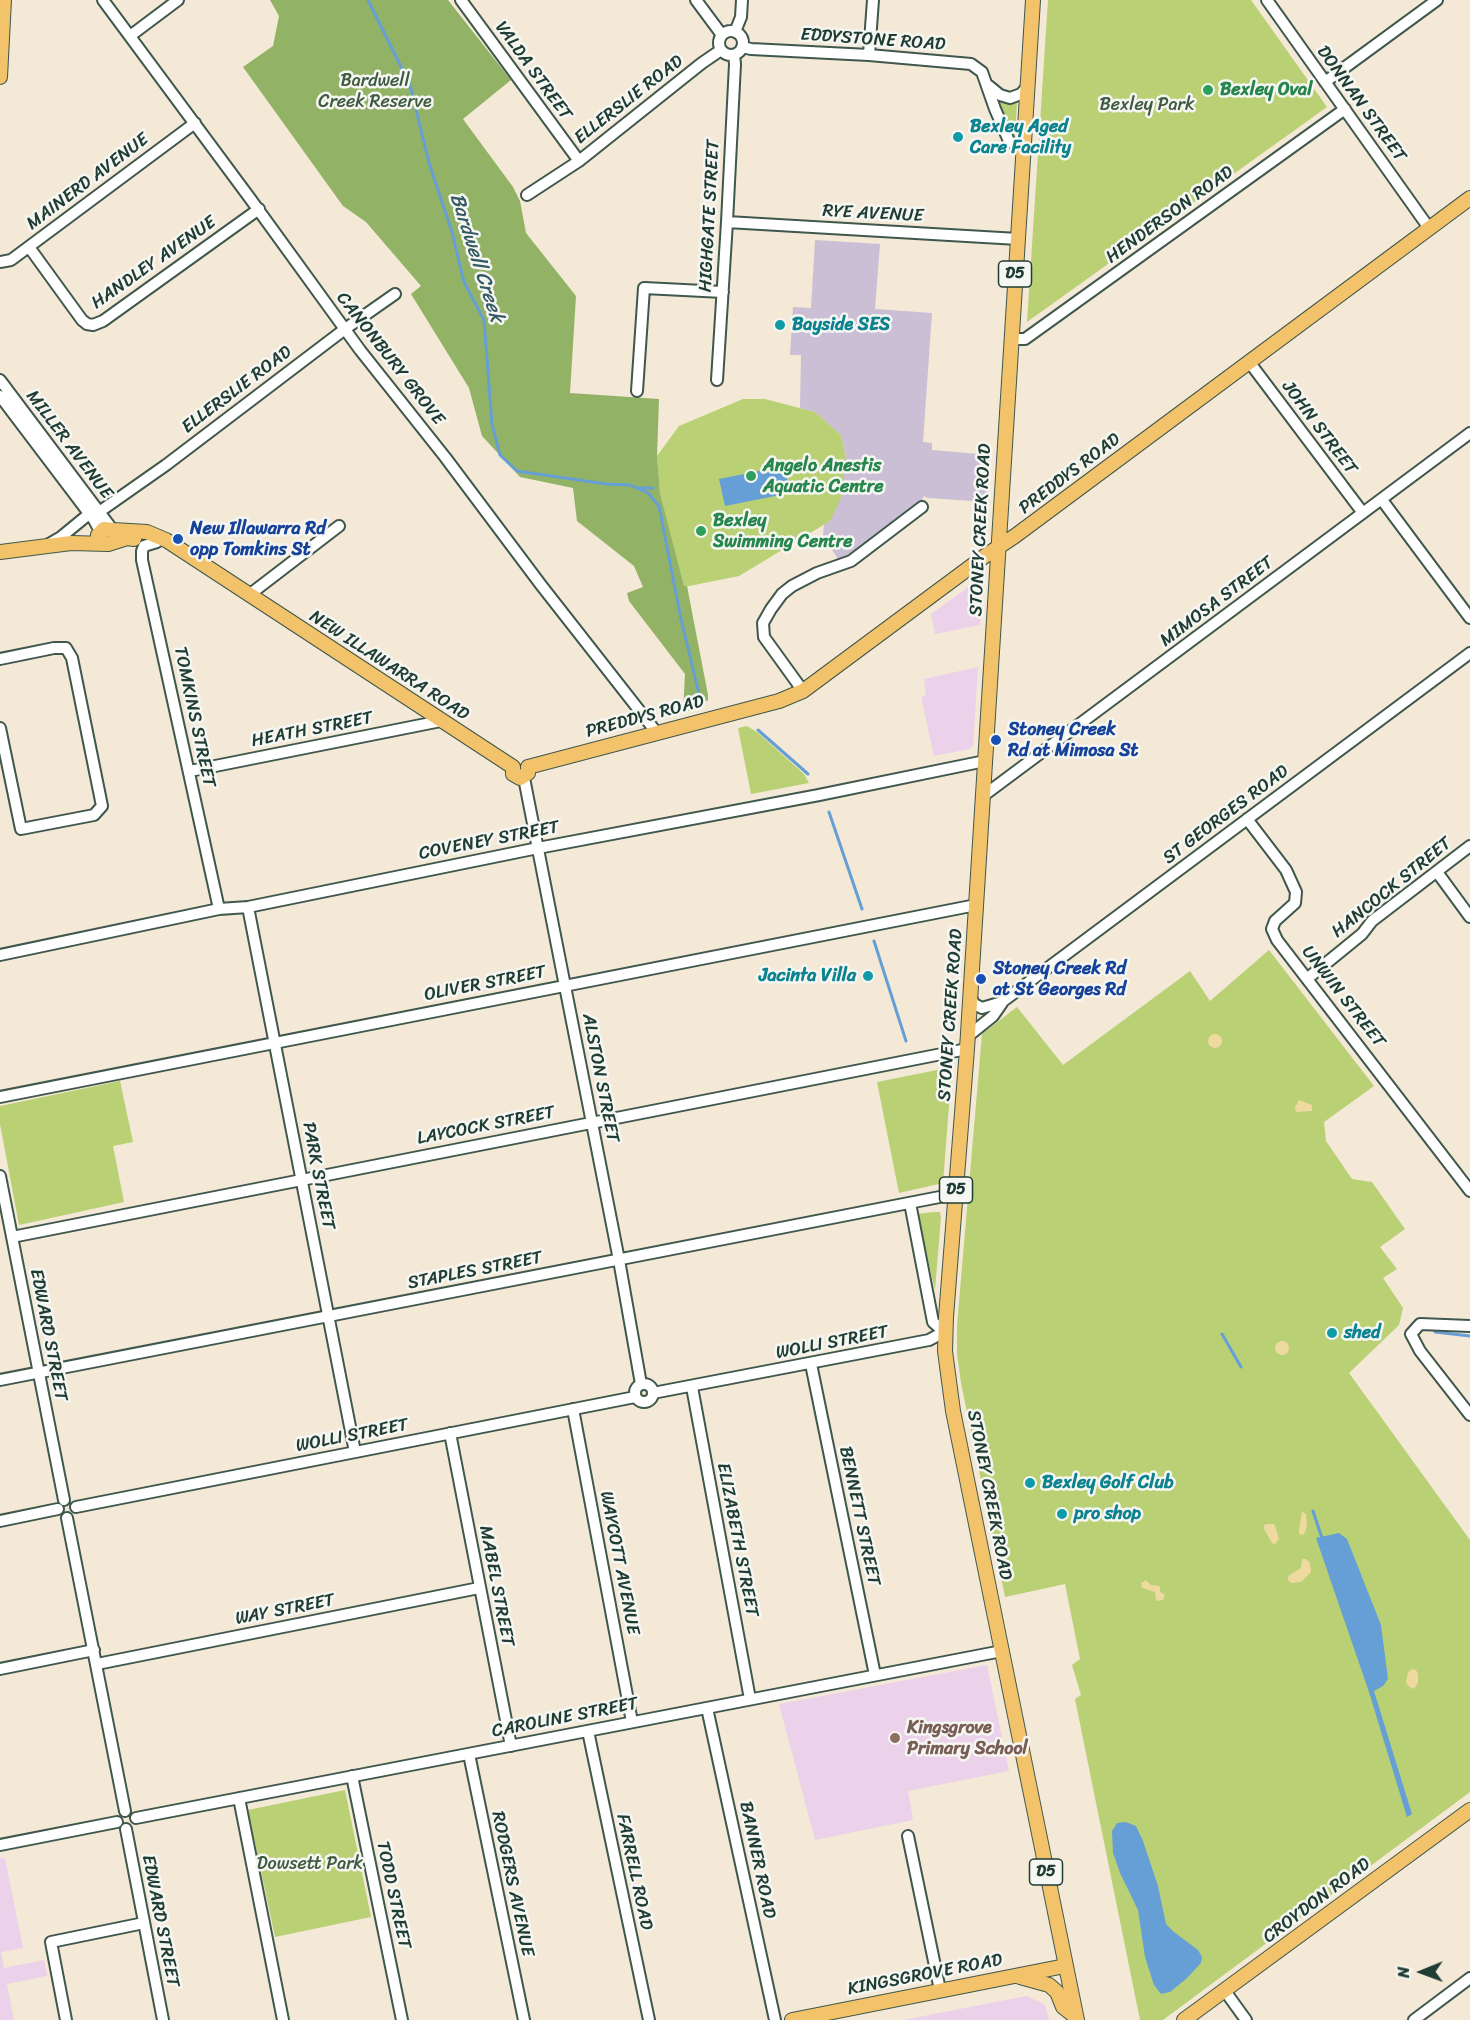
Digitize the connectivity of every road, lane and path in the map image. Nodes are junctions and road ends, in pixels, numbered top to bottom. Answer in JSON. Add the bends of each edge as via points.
{"nodes":[{"id":1,"x":4,"y":0,"type":"edge"},
{"id":2,"x":103,"y":0,"type":"edge"},
{"id":3,"x":178,"y":0,"type":"edge"},
{"id":4,"x":461,"y":0,"type":"edge"},
{"id":5,"x":696,"y":0,"type":"edge"},
{"id":6,"x":742,"y":0,"type":"edge"},
{"id":7,"x":873,"y":0,"type":"edge"},
{"id":8,"x":1033,"y":0,"type":"edge"},
{"id":9,"x":1267,"y":0,"type":"edge"},
{"id":10,"x":1437,"y":0,"type":"edge"},
{"id":11,"x":735,"y":32,"type":"junction"},
{"id":12,"x":722,"y":35,"type":"junction"},
{"id":13,"x":130,"y":36,"type":"junction"},
{"id":14,"x":742,"y":47,"type":"junction"},
{"id":15,"x":721,"y":50,"type":"junction"},
{"id":16,"x":734,"y":54,"type":"junction"},
{"id":17,"x":869,"y":55,"type":"junction"},
{"id":18,"x":0,"y":77,"type":"edge"},
{"id":19,"x":1325,"y":82,"type":"junction"},
{"id":20,"x":988,"y":86,"type":"junction"},
{"id":21,"x":1027,"y":87,"type":"junction"},
{"id":22,"x":1345,"y":109,"type":"junction"},
{"id":23,"x":195,"y":123,"type":"junction"},
{"id":24,"x":1024,"y":145,"type":"junction"},
{"id":25,"x":579,"y":161,"type":"junction"},
{"id":26,"x":528,"y":195,"type":"dead end"},
{"id":27,"x":1470,"y":198,"type":"edge"},
{"id":28,"x":259,"y":209,"type":"junction"},
{"id":29,"x":727,"y":222,"type":"junction"},
{"id":30,"x":1430,"y":228,"type":"junction"},
{"id":31,"x":1018,"y":238,"type":"junction"},
{"id":32,"x":29,"y":247,"type":"junction"},
{"id":33,"x":0,"y":262,"type":"edge"},
{"id":34,"x":723,"y":292,"type":"junction"},
{"id":35,"x":396,"y":294,"type":"dead end"},
{"id":36,"x":345,"y":329,"type":"junction"},
{"id":37,"x":1011,"y":339,"type":"junction"},
{"id":38,"x":1250,"y":363,"type":"junction"},
{"id":39,"x":0,"y":380,"type":"edge"},
{"id":40,"x":717,"y":380,"type":"dead end"},
{"id":41,"x":637,"y":391,"type":"dead end"},
{"id":42,"x":0,"y":396,"type":"edge"},
{"id":43,"x":1470,"y":433,"type":"edge"},
{"id":44,"x":1382,"y":500,"type":"junction"},
{"id":45,"x":922,"y":507,"type":"dead end"},
{"id":46,"x":94,"y":513,"type":"junction"},
{"id":47,"x":1363,"y":513,"type":"junction"},
{"id":48,"x":339,"y":526,"type":"dead end"},
{"id":49,"x":106,"y":535,"type":"junction"},
{"id":50,"x":157,"y":542,"type":"junction"},
{"id":51,"x":43,"y":546,"type":"junction"},
{"id":52,"x":998,"y":548,"type":"junction"},
{"id":53,"x":0,"y":552,"type":"edge"},
{"id":54,"x":247,"y":594,"type":"junction"},
{"id":55,"x":1470,"y":618,"type":"edge"},
{"id":56,"x":1470,"y":654,"type":"edge"},
{"id":57,"x":0,"y":658,"type":"edge"},
{"id":58,"x":803,"y":691,"type":"junction"},
{"id":59,"x":441,"y":721,"type":"junction"},
{"id":60,"x":0,"y":728,"type":"edge"},
{"id":61,"x":657,"y":733,"type":"junction"},
{"id":62,"x":985,"y":760,"type":"junction"},
{"id":63,"x":513,"y":767,"type":"joint"},
{"id":64,"x":190,"y":771,"type":"junction"},
{"id":65,"x":526,"y":772,"type":"junction"},
{"id":66,"x":983,"y":796,"type":"junction"},
{"id":67,"x":1247,"y":819,"type":"junction"},
{"id":68,"x":1470,"y":846,"type":"edge"},
{"id":69,"x":538,"y":848,"type":"junction"},
{"id":70,"x":1437,"y":872,"type":"junction"},
{"id":71,"x":976,"y":905,"type":"junction"},
{"id":72,"x":248,"y":907,"type":"junction"},
{"id":73,"x":219,"y":909,"type":"junction"},
{"id":74,"x":1470,"y":917,"type":"edge"},
{"id":75,"x":0,"y":955,"type":"edge"},
{"id":76,"x":1308,"y":978,"type":"junction"},
{"id":77,"x":565,"y":985,"type":"junction"},
{"id":78,"x":970,"y":995,"type":"junction"},
{"id":79,"x":1002,"y":1002,"type":"junction"},
{"id":80,"x":274,"y":1041,"type":"junction"},
{"id":81,"x":968,"y":1042,"type":"junction"},
{"id":82,"x":0,"y":1097,"type":"edge"},
{"id":83,"x":591,"y":1122,"type":"junction"},
{"id":84,"x":0,"y":1176,"type":"edge"},
{"id":85,"x":302,"y":1180,"type":"junction"},
{"id":86,"x":1470,"y":1191,"type":"edge"},
{"id":87,"x":955,"y":1194,"type":"junction"},
{"id":88,"x":910,"y":1203,"type":"junction"},
{"id":89,"x":12,"y":1237,"type":"junction"},
{"id":90,"x":619,"y":1260,"type":"junction"},
{"id":91,"x":328,"y":1316,"type":"junction"},
{"id":92,"x":1470,"y":1326,"type":"edge"},
{"id":93,"x":944,"y":1332,"type":"junction"},
{"id":94,"x":811,"y":1364,"type":"junction"},
{"id":95,"x":39,"y":1372,"type":"junction"},
{"id":96,"x":0,"y":1380,"type":"edge"},
{"id":97,"x":641,"y":1384,"type":"junction"},
{"id":98,"x":692,"y":1386,"type":"junction"},
{"id":99,"x":653,"y":1393,"type":"junction"},
{"id":100,"x":635,"y":1397,"type":"junction"},
{"id":101,"x":573,"y":1409,"type":"junction"},
{"id":102,"x":1470,"y":1415,"type":"edge"},
{"id":103,"x":450,"y":1433,"type":"junction"},
{"id":104,"x":355,"y":1452,"type":"junction"},
{"id":105,"x":61,"y":1504,"type":"junction"},
{"id":106,"x":76,"y":1507,"type":"junction"},
{"id":107,"x":67,"y":1518,"type":"junction"},
{"id":108,"x":0,"y":1521,"type":"edge"},
{"id":109,"x":479,"y":1588,"type":"junction"},
{"id":110,"x":94,"y":1650,"type":"junction"},
{"id":111,"x":1002,"y":1651,"type":"junction"},
{"id":112,"x":97,"y":1664,"type":"junction"},
{"id":113,"x":0,"y":1669,"type":"edge"},
{"id":114,"x":875,"y":1675,"type":"junction"},
{"id":115,"x":750,"y":1699,"type":"junction"},
{"id":116,"x":707,"y":1708,"type":"junction"},
{"id":117,"x":632,"y":1722,"type":"junction"},
{"id":118,"x":588,"y":1731,"type":"junction"},
{"id":119,"x":511,"y":1746,"type":"junction"},
{"id":120,"x":469,"y":1754,"type":"junction"},
{"id":121,"x":352,"y":1776,"type":"junction"},
{"id":122,"x":239,"y":1798,"type":"junction"},
{"id":123,"x":1470,"y":1810,"type":"edge"},
{"id":124,"x":125,"y":1811,"type":"junction"},
{"id":125,"x":136,"y":1818,"type":"junction"},
{"id":126,"x":122,"y":1826,"type":"junction"},
{"id":127,"x":908,"y":1836,"type":"dead end"},
{"id":128,"x":0,"y":1845,"type":"edge"},
{"id":129,"x":144,"y":1923,"type":"junction"},
{"id":130,"x":1065,"y":1966,"type":"junction"},
{"id":131,"x":1015,"y":1976,"type":"junction"},
{"id":132,"x":1470,"y":1978,"type":"edge"},
{"id":133,"x":940,"y":1990,"type":"junction"},
{"id":134,"x":1225,"y":1991,"type":"junction"},
{"id":135,"x":1076,"y":2018,"type":"edge"},
{"id":136,"x":66,"y":2020,"type":"edge"},
{"id":137,"x":163,"y":2020,"type":"edge"},
{"id":138,"x":283,"y":2020,"type":"edge"},
{"id":139,"x":402,"y":2020,"type":"edge"},
{"id":140,"x":524,"y":2020,"type":"edge"},
{"id":141,"x":649,"y":2020,"type":"edge"},
{"id":142,"x":775,"y":2020,"type":"edge"},
{"id":143,"x":792,"y":2020,"type":"edge"},
{"id":144,"x":1184,"y":2020,"type":"edge"},
{"id":145,"x":1246,"y":2020,"type":"edge"},
{"id":146,"x":1414,"y":2020,"type":"edge"}],
"edges":[{"from":1,"to":18,"type":"main road"},
{"from":2,"to":13,"type":"street","name":"CANONBURY GROVE"},
{"from":3,"to":13,"type":"street"},
{"from":4,"to":25,"type":"street","name":"VALDA STREET"},
{"from":5,"to":12,"type":"street"},
{"from":6,"to":11,"type":"street"},
{"from":7,"to":17,"type":"street"},
{"from":8,"to":21,"type":"main road","name":"STONEY CREEK ROAD","number":"D5"},
{"from":9,"to":19,"type":"street","name":"DONNAN STREET"},
{"from":10,"to":19,"type":"street"},
{"from":11,"to":12,"type":"street"},
{"from":11,"to":14,"type":"street","via":[[741,37]]},
{"from":12,"to":15,"type":"street"},
{"from":13,"to":23,"type":"street","name":"CANONBURY GROVE"},
{"from":14,"to":16,"type":"street"},
{"from":14,"to":17,"type":"street","name":"EDDYSTONE ROAD"},
{"from":15,"to":16,"type":"street"},
{"from":15,"to":25,"type":"street","name":"ELLERSLIE ROAD"},
{"from":16,"to":29,"type":"street","name":"HIGHGATE STREET"},
{"from":17,"to":20,"type":"street","name":"EDDYSTONE ROAD","via":[[971,64],[981,69]]},
{"from":19,"to":22,"type":"street","name":"DONNAN STREET"},
{"from":20,"to":21,"type":"street","name":"EDDYSTONE ROAD","via":[[1007,98],[1017,96]]},
{"from":20,"to":24,"type":"street","name":"EDDYSTONE ROAD","via":[[1009,141]]},
{"from":21,"to":24,"type":"main road","name":"STONEY CREEK ROAD","number":"D5"},
{"from":22,"to":30,"type":"street","name":"DONNAN STREET"},
{"from":22,"to":37,"type":"street","name":"HENDERSON ROAD","via":[[1025,339]]},
{"from":23,"to":28,"type":"street","name":"CANONBURY GROVE"},
{"from":23,"to":32,"type":"street","name":"MAINERD AVENUE"},
{"from":24,"to":31,"type":"main road","name":"STONEY CREEK ROAD","number":"D5"},
{"from":25,"to":26,"type":"street","name":"ELLERSLIE ROAD"},
{"from":27,"to":30,"type":"main road","name":"PREDDYS ROAD"},
{"from":28,"to":32,"type":"street","name":"HANDLEY AVENUE","via":[[93,325],[82,320]]},
{"from":28,"to":36,"type":"street","name":"CANONBURY GROVE"},
{"from":29,"to":31,"type":"street","name":"RYE AVENUE"},
{"from":29,"to":34,"type":"street","name":"HIGHGATE STREET"},
{"from":30,"to":38,"type":"main road","name":"PREDDYS ROAD"},
{"from":31,"to":37,"type":"main road","name":"STONEY CREEK ROAD","number":"D5"},
{"from":32,"to":33,"type":"street","name":"MAINERD AVENUE","via":[[11,260]]},
{"from":34,"to":40,"type":"street","name":"HIGHGATE STREET"},
{"from":34,"to":41,"type":"street","via":[[644,288]]},
{"from":35,"to":36,"type":"street","name":"ELLERSLIE ROAD"},
{"from":36,"to":46,"type":"street","name":"ELLERSLIE ROAD","via":[[166,465]]},
{"from":36,"to":61,"type":"street","name":"CANONBURY GROVE"},
{"from":37,"to":52,"type":"main road","name":"STONEY CREEK ROAD","number":"D5"},
{"from":38,"to":47,"type":"street","name":"JOHN STREET"},
{"from":38,"to":52,"type":"main road","name":"PREDDYS ROAD"},
{"from":39,"to":46,"type":"street","name":"MILLER AVENUE"},
{"from":42,"to":46,"type":"street","name":"MILLER AVENUE"},
{"from":43,"to":44,"type":"street","name":"MIMOSA STREET"},
{"from":44,"to":47,"type":"street","name":"MIMOSA STREET"},
{"from":44,"to":55,"type":"street"},
{"from":45,"to":58,"type":"street","via":[[851,561],[792,586],[771,609],[763,623],[764,637]]},
{"from":46,"to":49,"type":"street","name":"MILLER AVENUE"},
{"from":46,"to":51,"type":"street","name":"ELLERSLIE ROAD"},
{"from":47,"to":66,"type":"street","name":"MIMOSA STREET"},
{"from":48,"to":54,"type":"street"},
{"from":49,"to":50,"type":"main road","name":"NEW ILLAWARRA ROAD"},
{"from":49,"to":51,"type":"main road","name":"NEW ILLAWARRA ROAD"},
{"from":49,"to":54,"type":"main road","name":"NEW ILLAWARRA ROAD","via":[[137,531],[160,537]]},
{"from":50,"to":54,"type":"main road","name":"NEW ILLAWARRA ROAD"},
{"from":50,"to":64,"type":"street","name":"TOMKINS STREET","via":[[144,546],[142,560]]},
{"from":51,"to":53,"type":"main road","name":"NEW ILLAWARRA ROAD"},
{"from":52,"to":58,"type":"main road","name":"PREDDYS ROAD"},
{"from":52,"to":62,"type":"main road","name":"STONEY CREEK ROAD","number":"D5"},
{"from":54,"to":59,"type":"main road","name":"NEW ILLAWARRA ROAD"},
{"from":56,"to":67,"type":"street","name":"ST GEORGES ROAD"},
{"from":57,"to":60,"type":"street","via":[[66,648],[72,658],[102,806],[94,815],[21,829]]},
{"from":58,"to":61,"type":"main road","name":"PREDDYS ROAD"},
{"from":59,"to":63,"type":"main road","name":"NEW ILLAWARRA ROAD"},
{"from":59,"to":64,"type":"street","name":"HEATH STREET"},
{"from":61,"to":65,"type":"main road","name":"PREDDYS ROAD"},
{"from":62,"to":66,"type":"main road","name":"STONEY CREEK ROAD","number":"D5"},
{"from":62,"to":69,"type":"street","name":"COVENEY STREET"},
{"from":63,"to":65,"type":"main road","name":"PREDDYS ROAD","via":[[520,762]]},
{"from":64,"to":73,"type":"street","name":"TOMKINS STREET"},
{"from":65,"to":69,"type":"street","name":"ALSTON STREET"},
{"from":66,"to":71,"type":"main road","name":"STONEY CREEK ROAD","number":"D5"},
{"from":67,"to":76,"type":"street","name":"UNWIN STREET","via":[[1286,870],[1296,892],[1295,903],[1275,921],[1272,929]]},
{"from":67,"to":79,"type":"street","name":"ST GEORGES ROAD"},
{"from":68,"to":70,"type":"street","name":"HANCOCK STREET"},
{"from":69,"to":72,"type":"street","name":"COVENEY STREET"},
{"from":69,"to":77,"type":"street","name":"ALSTON STREET"},
{"from":70,"to":74,"type":"street"},
{"from":70,"to":76,"type":"street","name":"HANCOCK STREET","via":[[1372,921],[1362,934]]},
{"from":71,"to":77,"type":"street","name":"OLIVER STREET"},
{"from":71,"to":78,"type":"main road","name":"STONEY CREEK ROAD","number":"D5"},
{"from":72,"to":73,"type":"street","name":"COVENEY STREET"},
{"from":72,"to":80,"type":"street","name":"PARK STREET"},
{"from":73,"to":75,"type":"street","name":"COVENEY STREET"},
{"from":76,"to":86,"type":"street","name":"UNWIN STREET"},
{"from":77,"to":80,"type":"street","name":"OLIVER STREET"},
{"from":77,"to":83,"type":"street","name":"ALSTON STREET"},
{"from":78,"to":79,"type":"street","via":[[974,1004],[982,1008]]},
{"from":78,"to":81,"type":"main road","name":"STONEY CREEK ROAD","number":"D5"},
{"from":79,"to":81,"type":"street","name":"ST GEORGES ROAD"},
{"from":80,"to":82,"type":"street","name":"OLIVER STREET"},
{"from":80,"to":85,"type":"street","name":"PARK STREET"},
{"from":81,"to":83,"type":"street","name":"LAYCOCK STREET"},
{"from":81,"to":87,"type":"main road","name":"STONEY CREEK ROAD","number":"D5"},
{"from":83,"to":85,"type":"street","name":"LAYCOCK STREET"},
{"from":83,"to":90,"type":"street","name":"ALSTON STREET"},
{"from":84,"to":89,"type":"street","name":"EDWARD STREET"},
{"from":85,"to":89,"type":"street","name":"LAYCOCK STREET"},
{"from":85,"to":91,"type":"street","name":"PARK STREET"},
{"from":87,"to":88,"type":"street","name":"STAPLES STREET"},
{"from":87,"to":93,"type":"main road","name":"STONEY CREEK ROAD","number":"D5"},
{"from":88,"to":90,"type":"street","name":"STAPLES STREET"},
{"from":88,"to":93,"type":"street","via":[[933,1322]]},
{"from":89,"to":95,"type":"street","name":"EDWARD STREET"},
{"from":90,"to":91,"type":"street","name":"STAPLES STREET"},
{"from":90,"to":97,"type":"street","name":"ALSTON STREET"},
{"from":91,"to":95,"type":"street","name":"STAPLES STREET"},
{"from":91,"to":104,"type":"street","name":"PARK STREET"},
{"from":92,"to":102,"type":"street","via":[[1420,1324],[1411,1334]]},
{"from":93,"to":94,"type":"street","name":"WOLLI STREET","via":[[930,1340]]},
{"from":93,"to":111,"type":"main road","name":"STONEY CREEK ROAD","number":"D5","via":[[949,1389]]},
{"from":94,"to":98,"type":"street","name":"WOLLI STREET"},
{"from":94,"to":114,"type":"street","name":"BENNETT STREET"},
{"from":95,"to":96,"type":"street","name":"STAPLES STREET"},
{"from":95,"to":105,"type":"street","name":"EDWARD STREET"},
{"from":97,"to":99,"type":"street","via":[[649,1386]]},
{"from":97,"to":100,"type":"street"},
{"from":98,"to":99,"type":"street","name":"WOLLI STREET"},
{"from":98,"to":115,"type":"street","name":"ELIZABETH STREET"},
{"from":99,"to":100,"type":"street","via":[[646,1402]]},
{"from":100,"to":101,"type":"street","name":"WOLLI STREET"},
{"from":101,"to":103,"type":"street","name":"WOLLI STREET"},
{"from":101,"to":117,"type":"street","name":"WAYCOTT AVENUE"},
{"from":103,"to":104,"type":"street","name":"WOLLI STREET"},
{"from":103,"to":109,"type":"street","name":"MABEL STREET"},
{"from":104,"to":106,"type":"street","name":"WOLLI STREET"},
{"from":105,"to":106,"type":"street","via":[[70,1500]]},
{"from":105,"to":107,"type":"street","via":[[60,1515]]},
{"from":105,"to":108,"type":"street"},
{"from":106,"to":107,"type":"street","via":[[75,1515]]},
{"from":107,"to":110,"type":"street"},
{"from":109,"to":112,"type":"street","name":"WAY STREET"},
{"from":109,"to":119,"type":"street","name":"MABEL STREET"},
{"from":110,"to":112,"type":"street"},
{"from":110,"to":113,"type":"street"},
{"from":111,"to":114,"type":"street","name":"CAROLINE STREET"},
{"from":111,"to":130,"type":"main road","name":"STONEY CREEK ROAD","number":"D5"},
{"from":112,"to":124,"type":"street"},
{"from":114,"to":115,"type":"street","name":"CAROLINE STREET"},
{"from":115,"to":116,"type":"street","name":"CAROLINE STREET"},
{"from":116,"to":117,"type":"street","name":"CAROLINE STREET"},
{"from":116,"to":142,"type":"street","name":"BANNER ROAD"},
{"from":117,"to":118,"type":"street","name":"CAROLINE STREET"},
{"from":118,"to":119,"type":"street","name":"CAROLINE STREET"},
{"from":118,"to":141,"type":"street","name":"FARRELL ROAD"},
{"from":119,"to":120,"type":"street","name":"CAROLINE STREET"},
{"from":120,"to":121,"type":"street","name":"CAROLINE STREET"},
{"from":120,"to":140,"type":"street","name":"RODGERS AVENUE"},
{"from":121,"to":122,"type":"street","name":"CAROLINE STREET"},
{"from":121,"to":139,"type":"street","name":"TODD STREET"},
{"from":122,"to":125,"type":"street","name":"CAROLINE STREET"},
{"from":122,"to":138,"type":"street"},
{"from":123,"to":134,"type":"main road","name":"CROYDON ROAD"},
{"from":124,"to":125,"type":"street"},
{"from":124,"to":126,"type":"street","via":[[120,1813]]},
{"from":125,"to":126,"type":"street","via":[[133,1826]]},
{"from":126,"to":128,"type":"street"},
{"from":126,"to":129,"type":"street","name":"EDWARD STREET"},
{"from":127,"to":133,"type":"street"},
{"from":129,"to":136,"type":"street","via":[[51,1942]]},
{"from":129,"to":137,"type":"street","name":"EDWARD STREET"},
{"from":130,"to":131,"type":"main road","name":"KINGSGROVE ROAD"},
{"from":130,"to":135,"type":"main road","name":"STONEY CREEK ROAD","number":"D5"},
{"from":131,"to":133,"type":"main road","name":"KINGSGROVE ROAD"},
{"from":131,"to":135,"type":"main road","via":[[1049,1985]]},
{"from":132,"to":146,"type":"street"},
{"from":133,"to":143,"type":"main road","name":"KINGSGROVE ROAD"},
{"from":134,"to":144,"type":"main road","name":"CROYDON ROAD"},
{"from":134,"to":145,"type":"street"}]}
